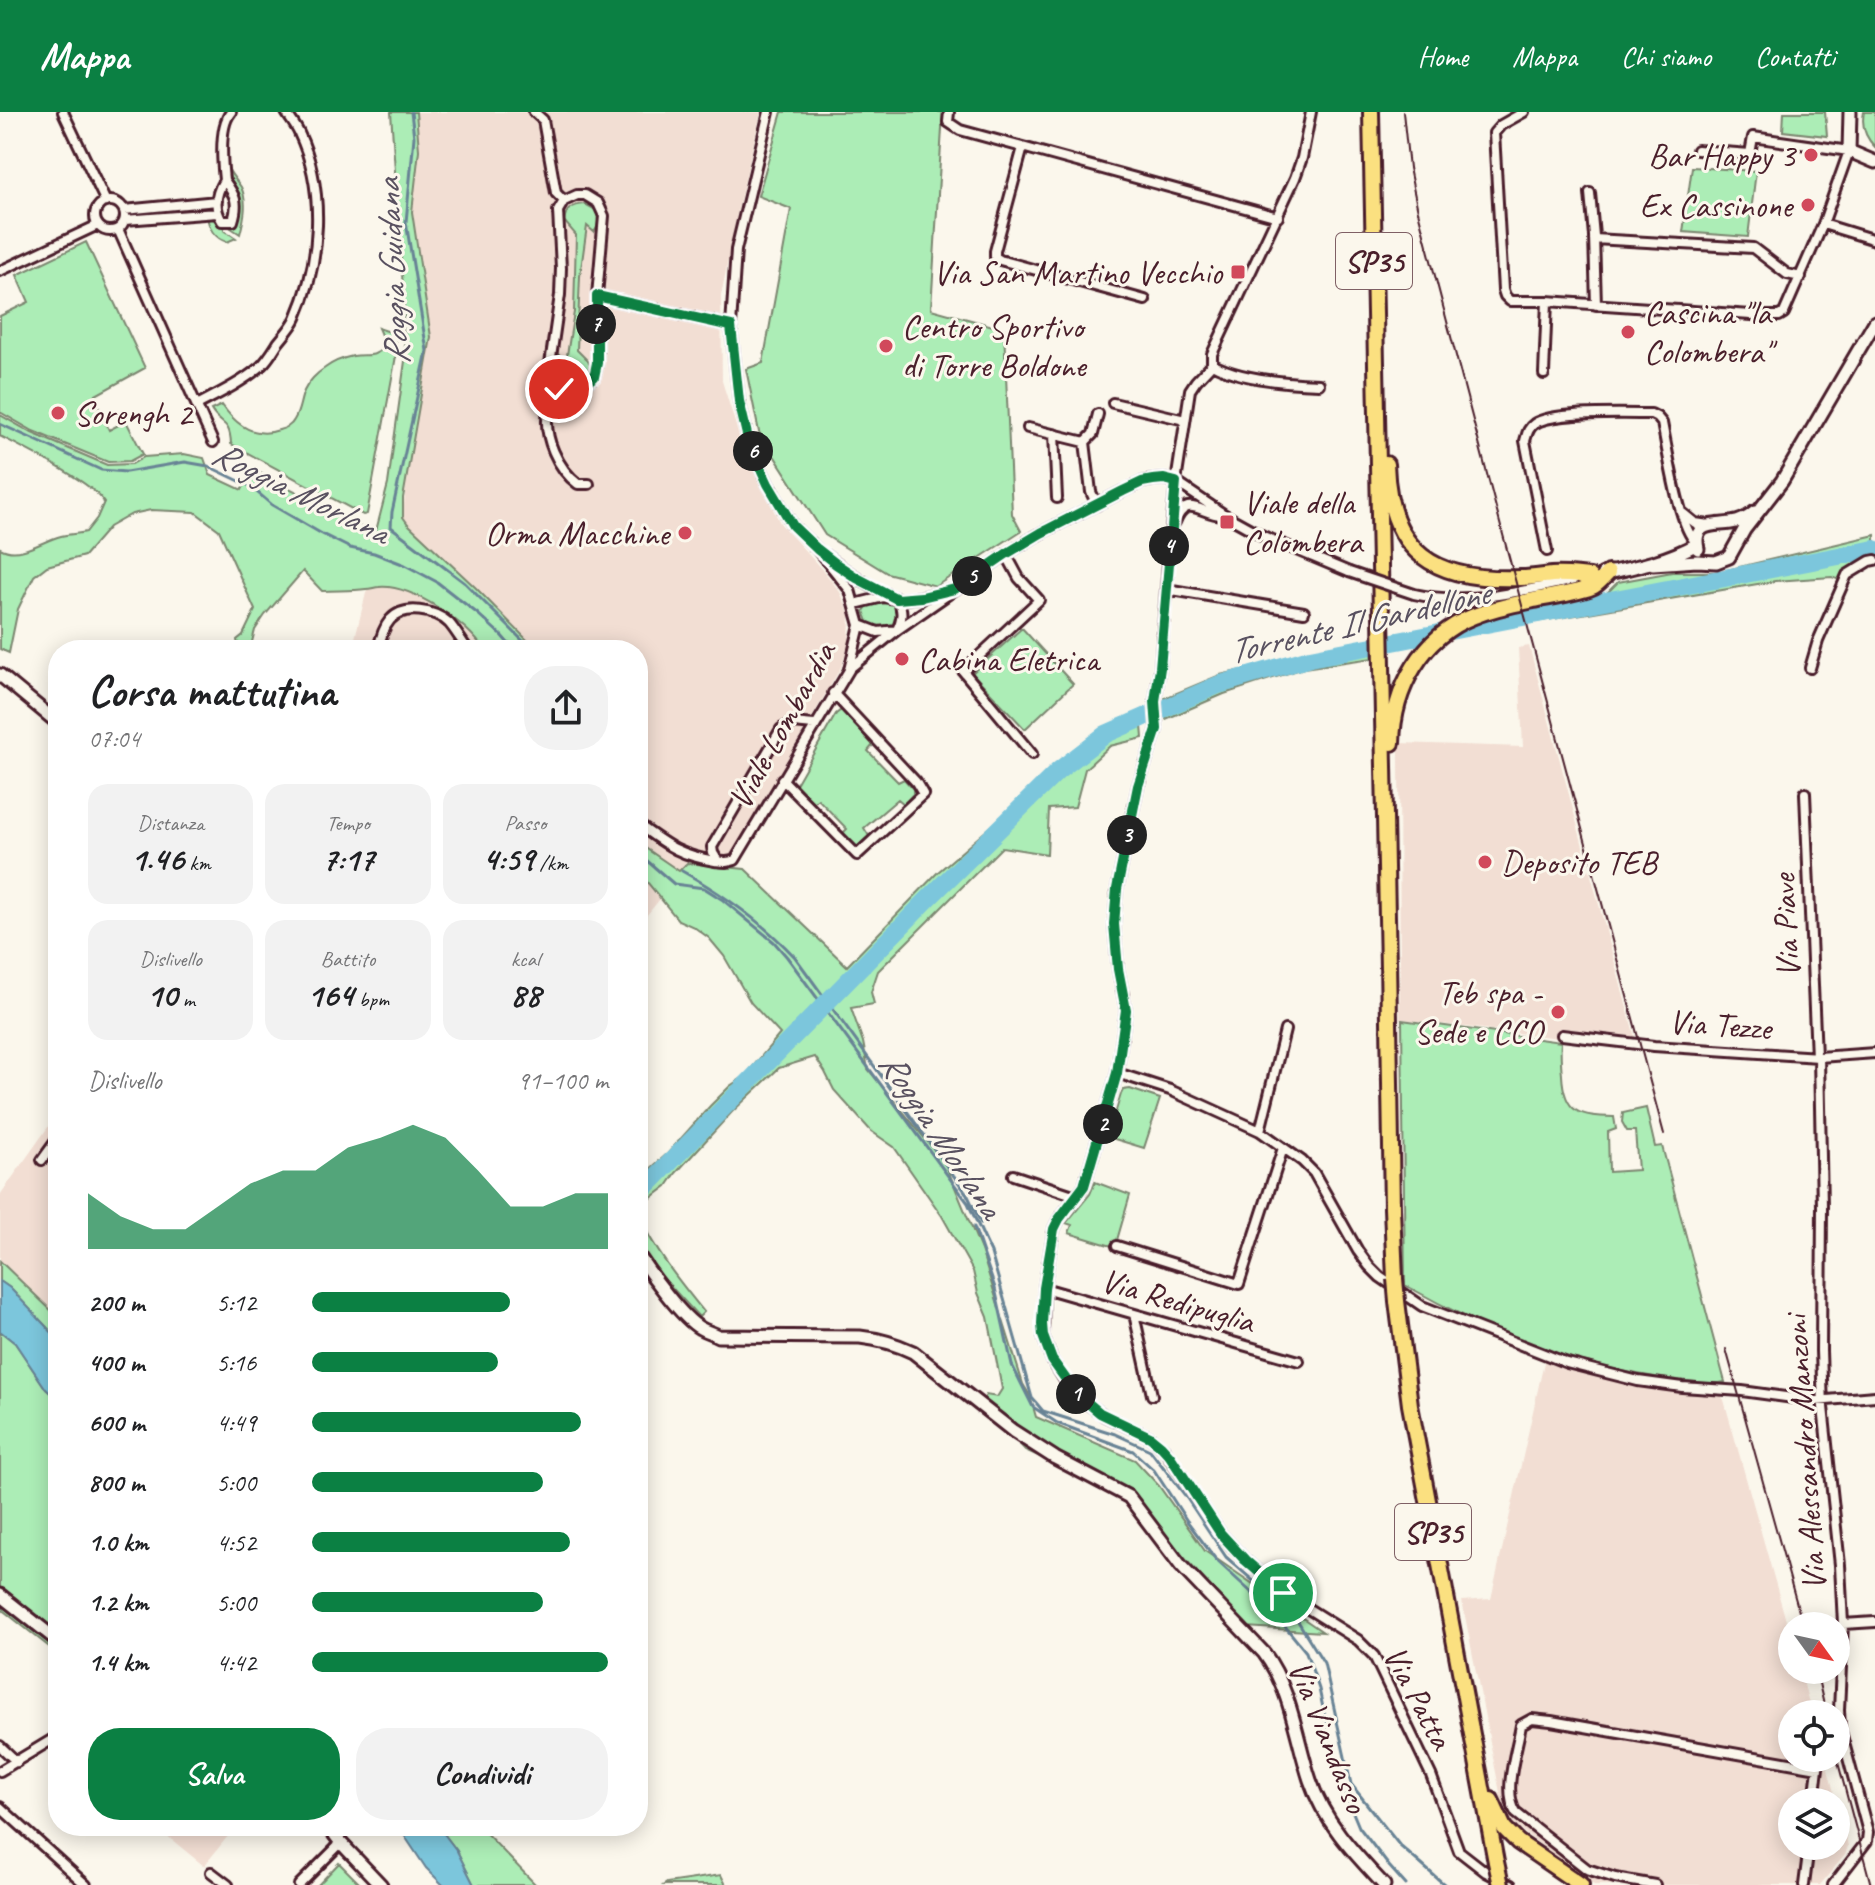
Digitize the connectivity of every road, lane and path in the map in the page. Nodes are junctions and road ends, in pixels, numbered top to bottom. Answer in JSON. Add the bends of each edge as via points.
{"nodes":[{"id":1,"x":63,"y":112,"type":"edge"},
{"id":2,"x":231,"y":112,"type":"edge"},
{"id":3,"x":286,"y":112,"type":"edge"},
{"id":4,"x":534,"y":112,"type":"edge"},
{"id":5,"x":769,"y":112,"type":"edge"},
{"id":6,"x":949,"y":112,"type":"edge"},
{"id":7,"x":1311,"y":112,"type":"edge"},
{"id":8,"x":1371,"y":112,"type":"edge"},
{"id":9,"x":1524,"y":112,"type":"edge"},
{"id":10,"x":1850,"y":112,"type":"edge"},
{"id":11,"x":1024,"y":148,"type":"junction"},
{"id":12,"x":1697,"y":150,"type":"dead end"},
{"id":13,"x":1849,"y":151,"type":"junction"},
{"id":14,"x":1875,"y":162,"type":"edge"},
{"id":15,"x":224,"y":180,"type":"junction"},
{"id":16,"x":1590,"y":193,"type":"dead end"},
{"id":17,"x":217,"y":201,"type":"junction"},
{"id":18,"x":564,"y":201,"type":"junction"},
{"id":19,"x":106,"y":202,"type":"junction"},
{"id":20,"x":124,"y":210,"type":"junction"},
{"id":21,"x":217,"y":213,"type":"junction"},
{"id":22,"x":1278,"y":217,"type":"junction"},
{"id":23,"x":125,"y":220,"type":"junction"},
{"id":24,"x":1823,"y":224,"type":"junction"},
{"id":25,"x":98,"y":225,"type":"junction"},
{"id":26,"x":118,"y":229,"type":"junction"},
{"id":27,"x":1594,"y":239,"type":"junction"},
{"id":28,"x":1875,"y":240,"type":"edge"},
{"id":29,"x":0,"y":271,"type":"edge"},
{"id":30,"x":1801,"y":277,"type":"junction"},
{"id":31,"x":597,"y":296,"type":"junction"},
{"id":32,"x":1145,"y":300,"type":"dead end"},
{"id":33,"x":1547,"y":301,"type":"junction"},
{"id":34,"x":1596,"y":305,"type":"junction"},
{"id":35,"x":1874,"y":324,"type":"edge"},
{"id":36,"x":731,"y":326,"type":"junction"},
{"id":37,"x":1212,"y":364,"type":"junction"},
{"id":38,"x":1544,"y":374,"type":"dead end"},
{"id":39,"x":1319,"y":384,"type":"dead end"},
{"id":40,"x":559,"y":389,"type":"junction"},
{"id":41,"x":1376,"y":391,"type":"junction"},
{"id":42,"x":1113,"y":403,"type":"dead end"},
{"id":43,"x":197,"y":405,"type":"junction"},
{"id":44,"x":1098,"y":414,"type":"dead end"},
{"id":45,"x":1185,"y":420,"type":"junction"},
{"id":46,"x":1028,"y":428,"type":"dead end"},
{"id":47,"x":1054,"y":434,"type":"junction"},
{"id":48,"x":213,"y":442,"type":"dead end"},
{"id":49,"x":1085,"y":442,"type":"junction"},
{"id":50,"x":1176,"y":482,"type":"junction"},
{"id":51,"x":589,"y":484,"type":"dead end"},
{"id":52,"x":1057,"y":498,"type":"dead end"},
{"id":53,"x":1097,"y":505,"type":"junction"},
{"id":54,"x":1763,"y":506,"type":"junction"},
{"id":55,"x":1681,"y":510,"type":"junction"},
{"id":56,"x":1225,"y":515,"type":"junction"},
{"id":57,"x":1715,"y":524,"type":"junction"},
{"id":58,"x":1170,"y":538,"type":"junction"},
{"id":59,"x":1697,"y":543,"type":"junction"},
{"id":60,"x":1734,"y":548,"type":"junction"},
{"id":61,"x":817,"y":549,"type":"junction"},
{"id":62,"x":1547,"y":551,"type":"dead end"},
{"id":63,"x":1006,"y":554,"type":"junction"},
{"id":64,"x":1875,"y":560,"type":"edge"},
{"id":65,"x":1709,"y":561,"type":"junction"},
{"id":66,"x":1653,"y":564,"type":"junction"},
{"id":67,"x":1608,"y":573,"type":"junction"},
{"id":68,"x":1590,"y":577,"type":"junction"},
{"id":69,"x":955,"y":589,"type":"junction"},
{"id":70,"x":1166,"y":589,"type":"junction"},
{"id":71,"x":897,"y":599,"type":"junction"},
{"id":72,"x":855,"y":604,"type":"junction"},
{"id":73,"x":1304,"y":612,"type":"dead end"},
{"id":74,"x":860,"y":625,"type":"junction"},
{"id":75,"x":897,"y":630,"type":"junction"},
{"id":76,"x":380,"y":640,"type":"edge"},
{"id":77,"x":461,"y":640,"type":"edge"},
{"id":78,"x":1810,"y":668,"type":"dead end"},
{"id":79,"x":849,"y":670,"type":"junction"},
{"id":80,"x":0,"y":675,"type":"edge"},
{"id":81,"x":833,"y":693,"type":"junction"},
{"id":82,"x":48,"y":715,"type":"edge"},
{"id":83,"x":814,"y":725,"type":"junction"},
{"id":84,"x":1032,"y":754,"type":"dead end"},
{"id":85,"x":782,"y":779,"type":"junction"},
{"id":86,"x":1805,"y":793,"type":"dead end"},
{"id":87,"x":648,"y":832,"type":"edge"},
{"id":88,"x":718,"y":861,"type":"junction"},
{"id":89,"x":1388,"y":968,"type":"junction"},
{"id":90,"x":1285,"y":1030,"type":"dead end"},
{"id":91,"x":1562,"y":1035,"type":"dead end"},
{"id":92,"x":1875,"y":1053,"type":"edge"},
{"id":93,"x":1818,"y":1057,"type":"junction"},
{"id":94,"x":1117,"y":1073,"type":"junction"},
{"id":95,"x":1260,"y":1131,"type":"junction"},
{"id":96,"x":1283,"y":1148,"type":"junction"},
{"id":97,"x":48,"y":1152,"type":"edge"},
{"id":98,"x":42,"y":1160,"type":"dead end"},
{"id":99,"x":1013,"y":1175,"type":"dead end"},
{"id":100,"x":1076,"y":1196,"type":"junction"},
{"id":101,"x":1117,"y":1246,"type":"dead end"},
{"id":102,"x":648,"y":1271,"type":"edge"},
{"id":103,"x":1044,"y":1288,"type":"junction"},
{"id":104,"x":1400,"y":1297,"type":"junction"},
{"id":105,"x":1134,"y":1314,"type":"junction"},
{"id":106,"x":1299,"y":1361,"type":"dead end"},
{"id":107,"x":1152,"y":1395,"type":"dead end"},
{"id":108,"x":1875,"y":1396,"type":"edge"},
{"id":109,"x":1823,"y":1400,"type":"junction"},
{"id":110,"x":0,"y":1595,"type":"edge"},
{"id":111,"x":1842,"y":1612,"type":"edge"},
{"id":112,"x":1875,"y":1622,"type":"edge"},
{"id":113,"x":1850,"y":1624,"type":"edge"},
{"id":114,"x":48,"y":1633,"type":"edge"},
{"id":115,"x":1840,"y":1684,"type":"edge"},
{"id":116,"x":48,"y":1742,"type":"edge"},
{"id":117,"x":0,"y":1746,"type":"edge"},
{"id":118,"x":17,"y":1762,"type":"junction"},
{"id":119,"x":1477,"y":1762,"type":"junction"},
{"id":120,"x":0,"y":1771,"type":"edge"},
{"id":121,"x":1816,"y":1788,"type":"edge"},
{"id":122,"x":0,"y":1807,"type":"edge"},
{"id":123,"x":336,"y":1836,"type":"edge"},
{"id":124,"x":341,"y":1843,"type":"junction"},
{"id":125,"x":1871,"y":1843,"type":"edge"},
{"id":126,"x":1807,"y":1860,"type":"edge"},
{"id":127,"x":211,"y":1872,"type":"dead end"},
{"id":128,"x":1804,"y":1884,"type":"edge"},
{"id":129,"x":86,"y":1885,"type":"edge"},
{"id":130,"x":228,"y":1885,"type":"edge"},
{"id":131,"x":299,"y":1885,"type":"edge"},
{"id":132,"x":381,"y":1885,"type":"edge"},
{"id":133,"x":1384,"y":1885,"type":"edge"},
{"id":134,"x":1501,"y":1885,"type":"edge"},
{"id":135,"x":1511,"y":1885,"type":"edge"},
{"id":136,"x":1581,"y":1885,"type":"edge"},
{"id":137,"x":1655,"y":1885,"type":"edge"},
{"id":138,"x":1833,"y":1885,"type":"edge"}],
"edges":[{"from":1,"to":19,"type":"street"},
{"from":2,"to":15,"type":"street","via":[[225,119]]},
{"from":3,"to":43,"type":"street","via":[[312,169],[317,234],[308,280],[295,320],[262,366]]},
{"from":4,"to":18,"type":"street","via":[[543,120],[556,193]]},
{"from":5,"to":36,"type":"street","name":"Viale Lombardia","via":[[736,250]]},
{"from":6,"to":11,"type":"street","via":[[948,122],[960,130]]},
{"from":7,"to":22,"type":"street","via":[[1302,158]]},
{"from":8,"to":41,"type":"highway","number":"SP35"},
{"from":9,"to":33,"type":"street","via":[[1494,133],[1503,290],[1510,301]]},
{"from":10,"to":13,"type":"street"},
{"from":11,"to":22,"type":"street"},
{"from":11,"to":32,"type":"street","via":[[995,257]]},
{"from":12,"to":13,"type":"street","via":[[1750,154],[1753,137]]},
{"from":13,"to":14,"type":"street"},
{"from":13,"to":24,"type":"street"},
{"from":15,"to":17,"type":"street"},
{"from":15,"to":21,"type":"street","via":[[237,209],[233,221],[222,221]]},
{"from":16,"to":27,"type":"street"},
{"from":17,"to":20,"type":"street"},
{"from":17,"to":21,"type":"street"},
{"from":18,"to":31,"type":"street","via":[[585,195],[598,203],[604,216]]},
{"from":18,"to":40,"type":"street","via":[[558,211],[560,295],[548,378]]},
{"from":19,"to":20,"type":"street"},
{"from":19,"to":25,"type":"street","via":[[96,211]]},
{"from":20,"to":23,"type":"street"},
{"from":21,"to":23,"type":"street"},
{"from":22,"to":37,"type":"street","via":[[1212,354]]},
{"from":23,"to":26,"type":"street"},
{"from":24,"to":28,"type":"street"},
{"from":24,"to":30,"type":"street"},
{"from":25,"to":26,"type":"street"},
{"from":25,"to":29,"type":"street"},
{"from":26,"to":43,"type":"street"},
{"from":27,"to":30,"type":"street","via":[[1753,248],[1787,274]]},
{"from":27,"to":34,"type":"street"},
{"from":30,"to":34,"type":"street","via":[[1779,316]]},
{"from":31,"to":36,"type":"street"},
{"from":31,"to":40,"type":"street","via":[[594,377],[578,388]]},
{"from":33,"to":34,"type":"street"},
{"from":33,"to":38,"type":"street"},
{"from":35,"to":54,"type":"street"},
{"from":36,"to":61,"type":"street","name":"Viale Lombardia","via":[[749,443],[793,526]]},
{"from":37,"to":39,"type":"street","via":[[1235,374]]},
{"from":37,"to":45,"type":"street","via":[[1190,390]]},
{"from":40,"to":51,"type":"street","via":[[548,411],[548,438],[568,477]]},
{"from":41,"to":68,"type":"highway","via":[[1385,422],[1390,503],[1415,549],[1447,571],[1467,576]]},
{"from":41,"to":89,"type":"highway","number":"SP35"},
{"from":42,"to":45,"type":"street"},
{"from":43,"to":48,"type":"street"},
{"from":44,"to":49,"type":"street"},
{"from":45,"to":50,"type":"street"},
{"from":46,"to":47,"type":"street"},
{"from":47,"to":49,"type":"street"},
{"from":47,"to":52,"type":"street"},
{"from":49,"to":53,"type":"street"},
{"from":50,"to":53,"type":"street","via":[[1142,482]]},
{"from":50,"to":56,"type":"street"},
{"from":50,"to":58,"type":"street"},
{"from":53,"to":63,"type":"street"},
{"from":54,"to":57,"type":"street","via":[[1749,517]]},
{"from":54,"to":60,"type":"street"},
{"from":55,"to":57,"type":"street","via":[[1691,521]]},
{"from":55,"to":59,"type":"street"},
{"from":55,"to":62,"type":"street","via":[[1657,417],[1595,414],[1542,420],[1527,432],[1525,441]]},
{"from":56,"to":58,"type":"street","via":[[1185,506]]},
{"from":56,"to":68,"type":"street","bridge":true,"via":[[1349,572],[1414,594],[1478,598]]},
{"from":57,"to":59,"type":"street","via":[[1699,534]]},
{"from":57,"to":60,"type":"street","via":[[1733,533]]},
{"from":58,"to":70,"type":"street"},
{"from":59,"to":65,"type":"street"},
{"from":59,"to":66,"type":"street"},
{"from":60,"to":65,"type":"street","via":[[1729,557]]},
{"from":61,"to":71,"type":"street"},
{"from":61,"to":72,"type":"street","name":"Viale Lombardia"},
{"from":63,"to":69,"type":"street"},
{"from":63,"to":84,"type":"street","via":[[1039,600],[963,671]]},
{"from":64,"to":78,"type":"street","via":[[1847,575]]},
{"from":65,"to":66,"type":"street"},
{"from":66,"to":67,"type":"street"},
{"from":67,"to":68,"type":"street"},
{"from":67,"to":89,"type":"highway","via":[[1593,587],[1475,615],[1453,626],[1426,650],[1403,685],[1393,727]]},
{"from":69,"to":71,"type":"street"},
{"from":69,"to":75,"type":"street"},
{"from":70,"to":73,"type":"street"},
{"from":70,"to":94,"type":"street","via":[[1157,729],[1138,786],[1117,889],[1114,924],[1126,1010]]},
{"from":71,"to":72,"type":"street"},
{"from":71,"to":75,"type":"street","via":[[902,613]]},
{"from":72,"to":74,"type":"street","name":"Viale Lombardia"},
{"from":74,"to":75,"type":"street","via":[[878,632]]},
{"from":74,"to":79,"type":"street","name":"Viale Lombardia"},
{"from":75,"to":79,"type":"street"},
{"from":76,"to":77,"type":"street","via":[[391,618],[404,611],[434,613]]},
{"from":79,"to":81,"type":"street","name":"Viale Lombardia"},
{"from":80,"to":82,"type":"street"},
{"from":81,"to":83,"type":"street","name":"Viale Lombardia"},
{"from":81,"to":85,"type":"street","via":[[923,794],[857,855]]},
{"from":83,"to":85,"type":"street","name":"Viale Lombardia"},
{"from":83,"to":88,"type":"street","via":[[793,723],[781,729],[712,847]]},
{"from":85,"to":88,"type":"street","name":"Viale Lombardia","via":[[735,860]]},
{"from":86,"to":93,"type":"street","name":"Via Piave"},
{"from":87,"to":88,"type":"street","via":[[690,856]]},
{"from":89,"to":104,"type":"highway","number":"SP35","bridge":true,"via":[[1392,1208]]},
{"from":90,"to":95,"type":"street"},
{"from":91,"to":93,"type":"street","name":"Via Tezze"},
{"from":92,"to":93,"type":"street","name":"Via Tezze"},
{"from":93,"to":109,"type":"street","name":"Via Alessandro Manzoni"},
{"from":94,"to":95,"type":"street","via":[[1170,1090]]},
{"from":94,"to":100,"type":"street","via":[[1093,1160]]},
{"from":95,"to":96,"type":"street"},
{"from":96,"to":101,"type":"street","via":[[1239,1284]]},
{"from":96,"to":104,"type":"street","via":[[1314,1173],[1358,1251]]},
{"from":97,"to":98,"type":"street"},
{"from":99,"to":100,"type":"street"},
{"from":100,"to":103,"type":"street","via":[[1054,1229]]},
{"from":102,"to":133,"type":"street","name":"Via Viandasso","via":[[687,1317],[718,1336],[860,1337],[913,1352],[1013,1431],[1129,1497],[1181,1566],[1275,1668],[1324,1812]]},
{"from":103,"to":105,"type":"street","name":"Via Redipuglia"},
{"from":103,"to":135,"type":"street","name":"Via Patta","via":[[1043,1336],[1064,1379],[1100,1413],[1165,1450],[1221,1534],[1245,1560],[1374,1656],[1431,1775],[1459,1851]]},
{"from":104,"to":109,"type":"street","via":[[1608,1374],[1653,1384]]},
{"from":104,"to":119,"type":"highway","number":"SP35","via":[[1410,1405]]},
{"from":105,"to":106,"type":"street","name":"Via Redipuglia"},
{"from":105,"to":107,"type":"street"},
{"from":108,"to":109,"type":"street"},
{"from":109,"to":111,"type":"street","name":"Via Alessandro Manzoni"},
{"from":110,"to":114,"type":"street"},
{"from":112,"to":113,"type":"street"},
{"from":115,"to":125,"type":"street","name":"Via Alessandro Manzoni","via":[[1840,1728]]},
{"from":116,"to":118,"type":"street"},
{"from":117,"to":118,"type":"street"},
{"from":118,"to":120,"type":"street"},
{"from":119,"to":134,"type":"highway","number":"SP35","bridge":true},
{"from":119,"to":136,"type":"highway","via":[[1504,1828]]},
{"from":121,"to":137,"type":"street","via":[[1818,1768],[1551,1721],[1532,1719],[1521,1725],[1509,1791],[1516,1813],[1587,1869]]},
{"from":122,"to":129,"type":"street"},
{"from":123,"to":124,"type":"street"},
{"from":124,"to":131,"type":"street"},
{"from":124,"to":132,"type":"street"},
{"from":125,"to":138,"type":"street"},
{"from":126,"to":128,"type":"street"},
{"from":127,"to":130,"type":"street"}]}
